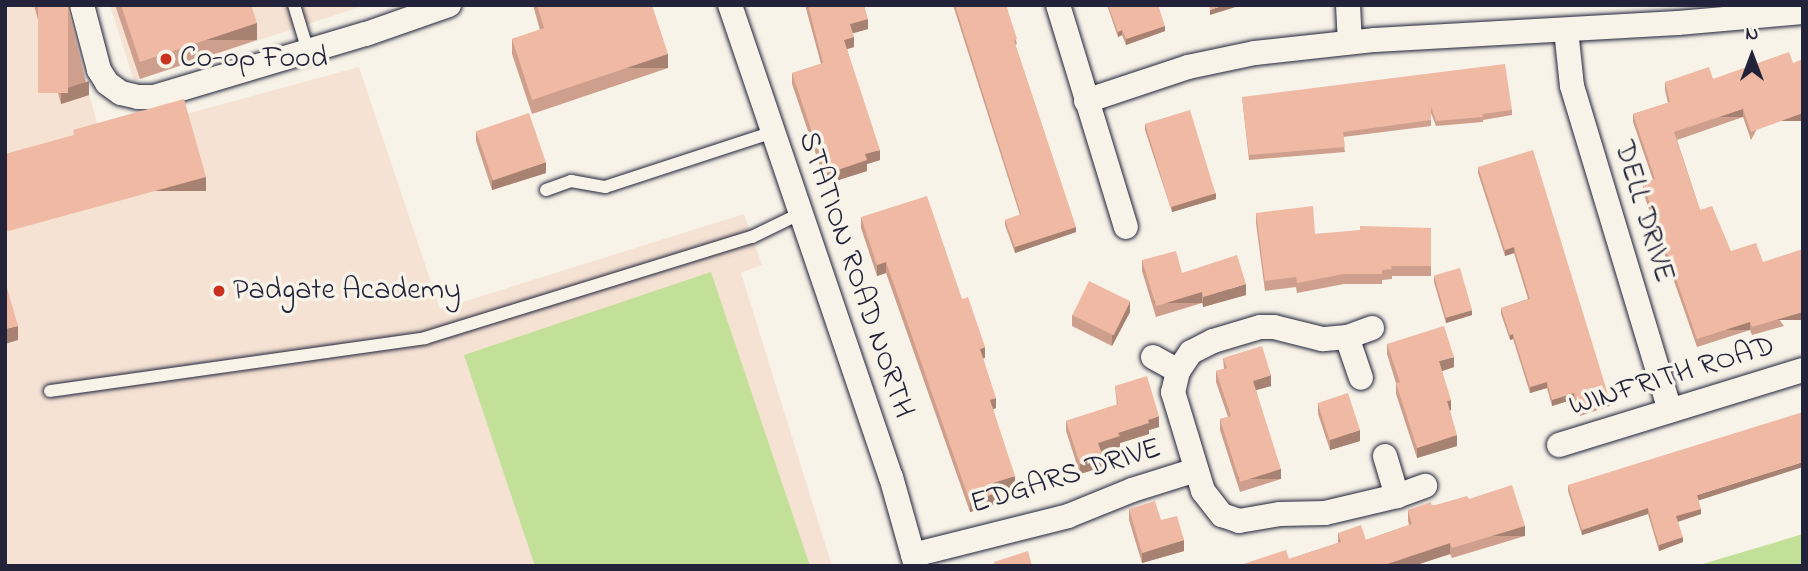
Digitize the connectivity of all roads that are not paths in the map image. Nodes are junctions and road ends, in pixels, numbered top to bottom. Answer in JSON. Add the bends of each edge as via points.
{"nodes":[{"id":1,"x":82,"y":5,"type":"edge"},
{"id":2,"x":294,"y":5,"type":"edge"},
{"id":3,"x":449,"y":5,"type":"edge"},
{"id":4,"x":730,"y":5,"type":"edge"},
{"id":5,"x":1058,"y":5,"type":"edge"},
{"id":6,"x":1348,"y":5,"type":"edge"},
{"id":7,"x":1803,"y":12,"type":"edge"},
{"id":8,"x":1677,"y":14,"type":"edge"},
{"id":9,"x":1566,"y":30,"type":"junction"},
{"id":10,"x":1350,"y":42,"type":"junction"},
{"id":11,"x":308,"y":51,"type":"junction"},
{"id":12,"x":1086,"y":101,"type":"junction"},
{"id":13,"x":773,"y":132,"type":"junction"},
{"id":14,"x":546,"y":190,"type":"dead end"},
{"id":15,"x":801,"y":213,"type":"junction"},
{"id":16,"x":1126,"y":227,"type":"dead end"},
{"id":17,"x":1372,"y":328,"type":"dead end"},
{"id":18,"x":1347,"y":337,"type":"junction"},
{"id":19,"x":1153,"y":357,"type":"dead end"},
{"id":20,"x":1803,"y":370,"type":"edge"},
{"id":21,"x":1178,"y":371,"type":"junction"},
{"id":22,"x":1361,"y":378,"type":"dead end"},
{"id":23,"x":50,"y":391,"type":"dead end"},
{"id":24,"x":1670,"y":411,"type":"junction"},
{"id":25,"x":1559,"y":445,"type":"dead end"},
{"id":26,"x":1385,"y":456,"type":"dead end"},
{"id":27,"x":1196,"y":470,"type":"junction"},
{"id":28,"x":1425,"y":486,"type":"dead end"},
{"id":29,"x":1397,"y":496,"type":"junction"},
{"id":30,"x":914,"y":561,"type":"edge"}],
"edges":[{"from":1,"to":11,"type":"street","via":[[99,70],[121,93],[138,97],[154,97]]},
{"from":2,"to":11,"type":"lane"},
{"from":3,"to":11,"type":"street"},
{"from":4,"to":13,"type":"street","name":"STATION ROAD NORTH"},
{"from":5,"to":12,"type":"street"},
{"from":6,"to":10,"type":"street"},
{"from":7,"to":8,"type":"street"},
{"from":8,"to":9,"type":"street"},
{"from":9,"to":10,"type":"street"},
{"from":9,"to":24,"type":"street","name":"DELL DRIVE","via":[[1572,86]]},
{"from":10,"to":12,"type":"street","via":[[1223,59]]},
{"from":12,"to":16,"type":"street"},
{"from":13,"to":14,"type":"lane","via":[[605,187],[571,181]]},
{"from":13,"to":15,"type":"street","name":"STATION ROAD NORTH"},
{"from":15,"to":23,"type":"lane","via":[[752,237],[425,338]]},
{"from":15,"to":30,"type":"street","name":"STATION ROAD NORTH","via":[[891,477]]},
{"from":17,"to":18,"type":"street"},
{"from":18,"to":21,"type":"street","via":[[1322,339],[1274,327],[1245,330],[1200,346]]},
{"from":18,"to":22,"type":"street"},
{"from":19,"to":21,"type":"street"},
{"from":20,"to":24,"type":"street","name":"WINFRITH ROAD"},
{"from":21,"to":27,"type":"street","name":"EDGARS DRIVE","via":[[1173,392]]},
{"from":24,"to":25,"type":"street","name":"WINFRITH ROAD"},
{"from":26,"to":29,"type":"street"},
{"from":27,"to":29,"type":"street","name":"EDGARS DRIVE","via":[[1208,500],[1230,520],[1325,513]]},
{"from":27,"to":30,"type":"street","name":"EDGARS DRIVE","via":[[1068,516]]},
{"from":28,"to":29,"type":"street","name":"EDGARS DRIVE"}]}
